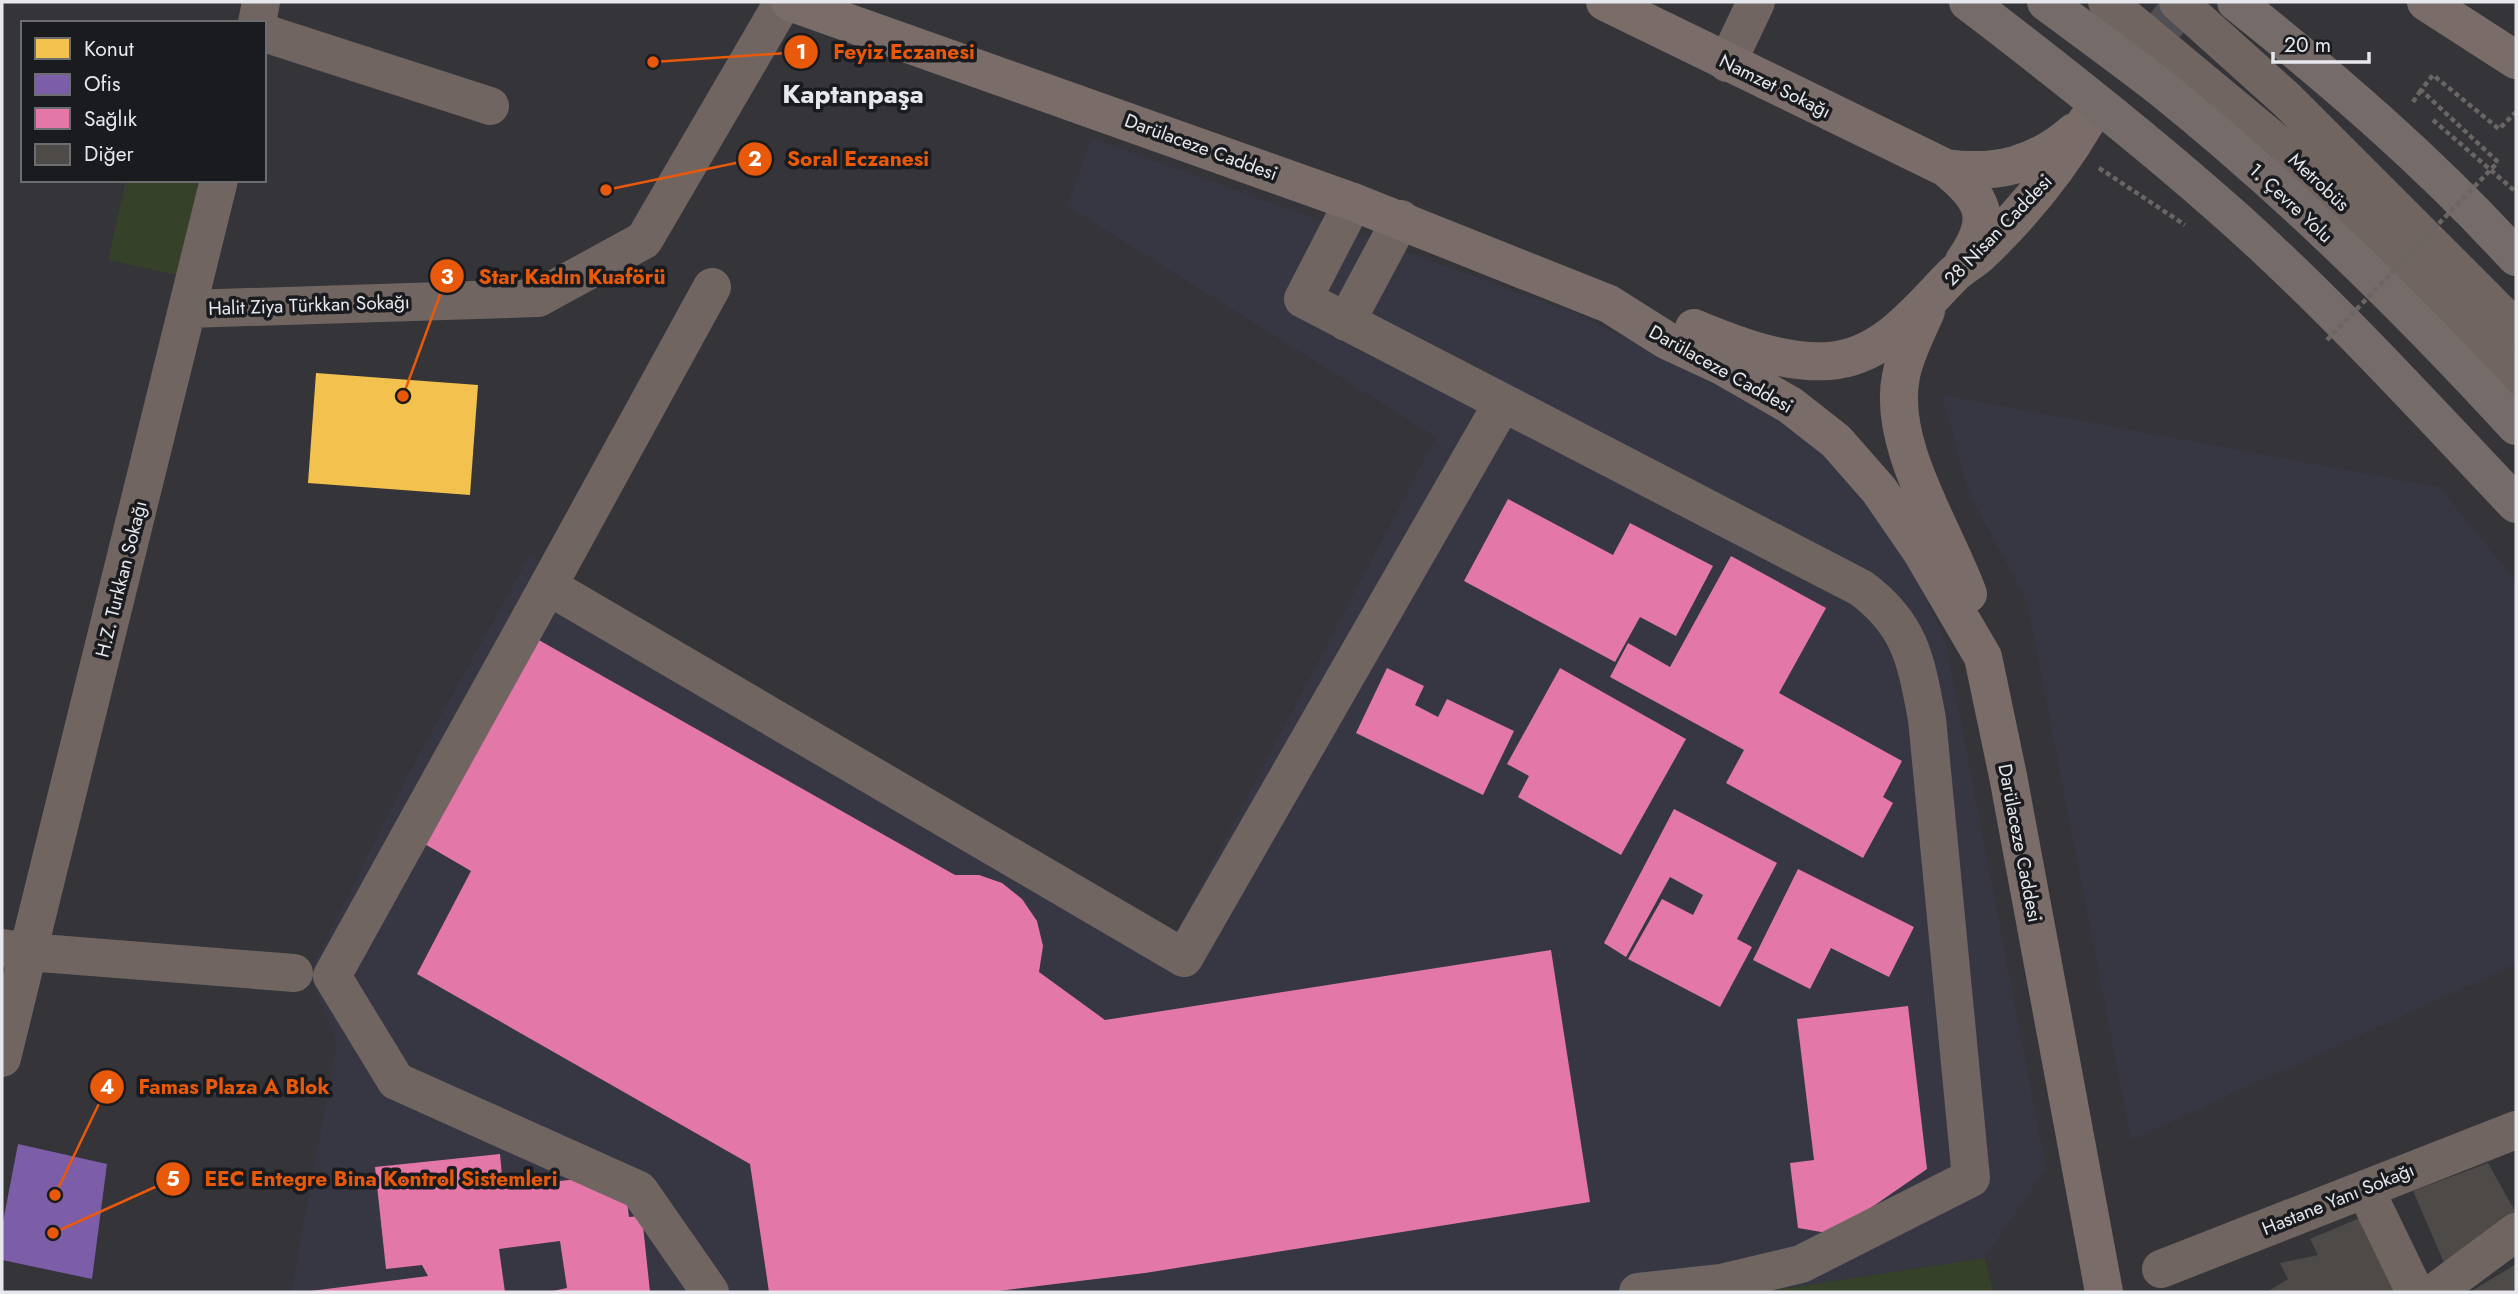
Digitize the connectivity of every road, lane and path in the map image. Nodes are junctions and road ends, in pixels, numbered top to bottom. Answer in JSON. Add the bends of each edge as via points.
{"nodes":[{"id":1,"x":261,"y":2,"type":"edge"},
{"id":2,"x":783,"y":2,"type":"edge"},
{"id":3,"x":790,"y":2,"type":"edge"},
{"id":4,"x":1605,"y":2,"type":"edge"},
{"id":5,"x":1756,"y":2,"type":"edge"},
{"id":6,"x":1968,"y":2,"type":"edge"},
{"id":7,"x":2046,"y":2,"type":"edge"},
{"id":8,"x":2107,"y":2,"type":"edge"},
{"id":9,"x":2178,"y":2,"type":"edge"},
{"id":10,"x":2236,"y":2,"type":"edge"},
{"id":11,"x":2426,"y":2,"type":"edge"},
{"id":12,"x":257,"y":21,"type":"edge"},
{"id":13,"x":266,"y":34,"type":"edge"},
{"id":14,"x":2516,"y":60,"type":"edge"},
{"id":15,"x":1727,"y":63,"type":"junction"},
{"id":16,"x":2421,"y":90,"type":"junction"},
{"id":17,"x":490,"y":106,"type":"dead end"},
{"id":18,"x":2422,"y":110,"type":"dead end"},
{"id":19,"x":2516,"y":112,"type":"edge"},
{"id":20,"x":2432,"y":118,"type":"dead end"},
{"id":21,"x":2078,"y":136,"type":"junction"},
{"id":22,"x":1946,"y":168,"type":"junction"},
{"id":23,"x":2440,"y":177,"type":"junction"},
{"id":24,"x":219,"y":182,"type":"edge"},
{"id":25,"x":2516,"y":192,"type":"edge"},
{"id":26,"x":1353,"y":202,"type":"junction"},
{"id":27,"x":1401,"y":219,"type":"junction"},
{"id":28,"x":2516,"y":224,"type":"edge"},
{"id":29,"x":2195,"y":233,"type":"dead end"},
{"id":30,"x":2516,"y":257,"type":"edge"},
{"id":31,"x":712,"y":287,"type":"dead end"},
{"id":32,"x":1942,"y":288,"type":"junction"},
{"id":33,"x":1609,"y":304,"type":"junction"},
{"id":34,"x":188,"y":309,"type":"junction"},
{"id":35,"x":1346,"y":322,"type":"junction"},
{"id":36,"x":2516,"y":329,"type":"edge"},
{"id":37,"x":2327,"y":340,"type":"dead end"},
{"id":38,"x":2516,"y":377,"type":"edge"},
{"id":39,"x":1502,"y":404,"type":"junction"},
{"id":40,"x":2516,"y":426,"type":"edge"},
{"id":41,"x":2516,"y":504,"type":"edge"},
{"id":42,"x":548,"y":586,"type":"junction"},
{"id":43,"x":1983,"y":657,"type":"junction"},
{"id":44,"x":15,"y":950,"type":"edge"},
{"id":45,"x":294,"y":974,"type":"dead end"},
{"id":46,"x":2,"y":1058,"type":"edge"},
{"id":47,"x":2516,"y":1130,"type":"edge"},
{"id":48,"x":2365,"y":1189,"type":"junction"},
{"id":49,"x":2516,"y":1232,"type":"edge"},
{"id":50,"x":2161,"y":1269,"type":"dead end"},
{"id":51,"x":710,"y":1292,"type":"edge"},
{"id":52,"x":1638,"y":1292,"type":"edge"},
{"id":53,"x":2104,"y":1292,"type":"edge"},
{"id":54,"x":2415,"y":1292,"type":"edge"},
{"id":55,"x":2435,"y":1292,"type":"edge"}],
"edges":[{"from":1,"to":12,"type":"street"},
{"from":2,"to":34,"type":"street","name":"Halit Ziya Türkkan Sokağı","via":[[643,240],[538,298]]},
{"from":3,"to":26,"type":"main road","name":"Darülaceze Caddesi"},
{"from":4,"to":15,"type":"main road","name":"Namzet Sokağı"},
{"from":5,"to":15,"type":"street"},
{"from":6,"to":41,"type":"highway","via":[[2084,92],[2237,222]]},
{"from":7,"to":40,"type":"highway","name":"1. Çevre Yolu","via":[[2161,88],[2234,150],[2420,324]]},
{"from":8,"to":38,"type":"street","name":"Metrobüs","via":[[2285,150]]},
{"from":9,"to":36,"type":"street","name":"Metrobüs","via":[[2286,99]]},
{"from":10,"to":23,"type":"highway","via":[[2335,80]]},
{"from":11,"to":14,"type":"main road"},
{"from":13,"to":17,"type":"street"},
{"from":15,"to":22,"type":"main road","name":"Namzet Sokağı"},
{"from":16,"to":18,"type":"path","via":[[2412,101]]},
{"from":16,"to":19,"type":"path","via":[[2433,75],[2499,129]]},
{"from":16,"to":37,"type":"path","bridge":true,"via":[[2498,162]]},
{"from":20,"to":25,"type":"path"},
{"from":21,"to":22,"type":"main road","name":"Namzet Sokağı","via":[[2012,167],[1984,172]]},
{"from":21,"to":29,"type":"path"},
{"from":21,"to":32,"type":"main road","name":"28 Nisan Caddesi","via":[[2046,182]]},
{"from":22,"to":32,"type":"main road","name":"Namzet Sokağı","via":[[1978,198],[1983,215],[1968,255]]},
{"from":23,"to":28,"type":"highway"},
{"from":23,"to":30,"type":"highway"},
{"from":24,"to":34,"type":"street","name":"H.Z. Turkkan Sokağı"},
{"from":26,"to":27,"type":"main road","name":"Darülaceze Caddesi"},
{"from":26,"to":35,"type":"street","via":[[1303,299]]},
{"from":27,"to":33,"type":"main road","name":"Darülaceze Caddesi"},
{"from":27,"to":35,"type":"street"},
{"from":31,"to":42,"type":"street"},
{"from":32,"to":33,"type":"main road","name":"28 Nisan Caddesi","via":[[1885,340],[1829,361],[1738,346],[1664,315]]},
{"from":32,"to":43,"type":"main road","via":[[1900,377],[1903,434],[1973,608]]},
{"from":33,"to":43,"type":"main road","name":"Darülaceze Caddesi","via":[[1666,340],[1790,405],[1836,442],[1886,500],[1921,551]]},
{"from":34,"to":44,"type":"street","name":"H.Z. Turkkan Sokağı"},
{"from":35,"to":39,"type":"street"},
{"from":39,"to":42,"type":"street","via":[[1184,958]]},
{"from":39,"to":52,"type":"street","via":[[1861,588],[1884,605],[1904,632],[1917,664],[1927,719],[1971,1178],[1801,1264],[1721,1283]]},
{"from":42,"to":51,"type":"street","via":[[332,976],[396,1081],[639,1190]]},
{"from":43,"to":53,"type":"main road","name":"Darülaceze Caddesi"},
{"from":44,"to":45,"type":"street"},
{"from":44,"to":46,"type":"street","name":"H.Z. Turkkan Sokağı"},
{"from":47,"to":48,"type":"street","name":"Hastane Yanı Sokağı"},
{"from":48,"to":50,"type":"street","name":"Hastane Yanı Sokağı"},
{"from":48,"to":54,"type":"street"},
{"from":49,"to":55,"type":"street"}]}
